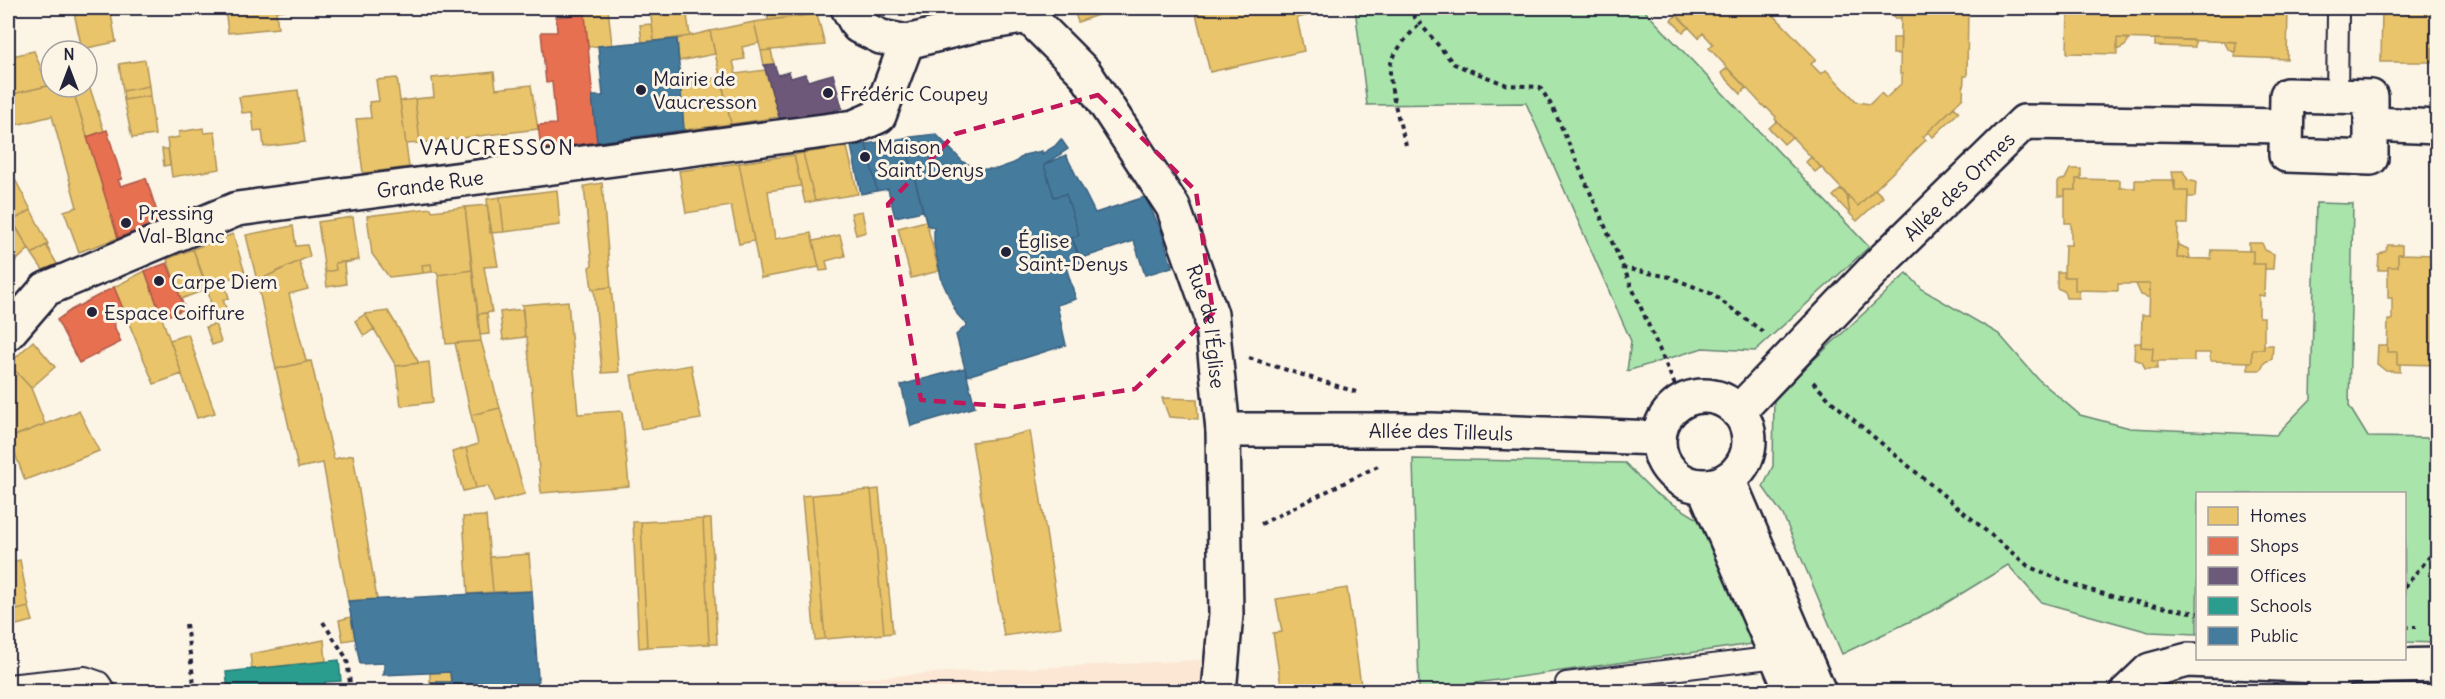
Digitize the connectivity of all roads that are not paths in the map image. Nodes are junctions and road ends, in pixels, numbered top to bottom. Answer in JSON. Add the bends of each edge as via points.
{"nodes":[{"id":1,"x":848,"y":8,"type":"edge"},
{"id":2,"x":1032,"y":12,"type":"edge"},
{"id":3,"x":2338,"y":14,"type":"dead end"},
{"id":4,"x":907,"y":42,"type":"junction"},
{"id":5,"x":2337,"y":96,"type":"junction"},
{"id":6,"x":2372,"y":124,"type":"junction"},
{"id":7,"x":2286,"y":126,"type":"junction"},
{"id":8,"x":2438,"y":127,"type":"edge"},
{"id":9,"x":8,"y":333,"type":"edge"},
{"id":10,"x":1738,"y":412,"type":"junction"},
{"id":11,"x":1223,"y":430,"type":"junction"},
{"id":12,"x":1658,"y":438,"type":"junction"},
{"id":13,"x":1716,"y":483,"type":"junction"},
{"id":14,"x":1789,"y":653,"type":"junction"},
{"id":15,"x":2438,"y":665,"type":"edge"},
{"id":16,"x":2333,"y":679,"type":"edge"},
{"id":17,"x":1566,"y":683,"type":"dead end"},
{"id":18,"x":8,"y":685,"type":"edge"},
{"id":19,"x":105,"y":692,"type":"edge"},
{"id":20,"x":1219,"y":692,"type":"edge"},
{"id":21,"x":1792,"y":692,"type":"edge"},
{"id":22,"x":1819,"y":692,"type":"edge"},
{"id":23,"x":2127,"y":692,"type":"edge"}],
"edges":[{"from":1,"to":4,"type":"street","via":[[858,26],[881,37]]},
{"from":2,"to":4,"type":"street"},
{"from":2,"to":11,"type":"street","name":"Rue de l'Église","via":[[1085,73],[1173,207],[1211,314]]},
{"from":3,"to":5,"type":"lane"},
{"from":4,"to":9,"type":"street","name":"Grande Rue","via":[[879,116],[854,127],[237,209],[46,289]]},
{"from":5,"to":6,"type":"street","via":[[2371,97]]},
{"from":5,"to":7,"type":"street","via":[[2287,94]]},
{"from":6,"to":7,"type":"street","via":[[2371,158],[2286,155]]},
{"from":6,"to":8,"type":"street"},
{"from":7,"to":10,"type":"street","name":"Allée des Ormes","via":[[2024,122],[1885,258]]},
{"from":10,"to":12,"type":"street","via":[[1727,402],[1697,396],[1670,410]]},
{"from":10,"to":13,"type":"street","via":[[1746,425],[1747,455],[1740,469]]},
{"from":11,"to":12,"type":"street","name":"Allée des Tilleuls","via":[[1431,430]]},
{"from":11,"to":20,"type":"street","name":"Rue de l'Église","via":[[1226,614]]},
{"from":12,"to":13,"type":"street","via":[[1663,462],[1670,472],[1686,482]]},
{"from":13,"to":14,"type":"street"},
{"from":14,"to":17,"type":"lane"},
{"from":14,"to":21,"type":"street"},
{"from":14,"to":22,"type":"street"},
{"from":15,"to":16,"type":"street"},
{"from":16,"to":23,"type":"street","via":[[2188,660],[2150,670]]},
{"from":18,"to":19,"type":"lane","via":[[86,677],[99,682]]}]}
